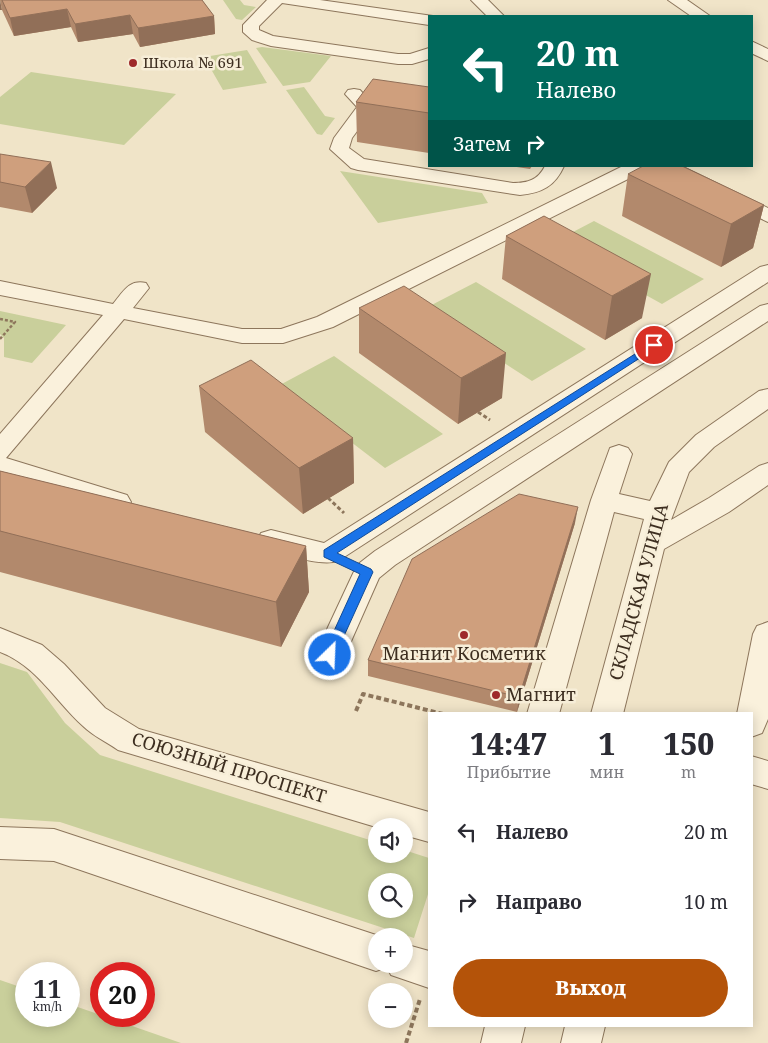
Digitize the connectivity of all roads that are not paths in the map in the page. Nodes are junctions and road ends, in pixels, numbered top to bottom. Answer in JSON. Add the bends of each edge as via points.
{"nodes":[{"id":1,"x":276,"y":0,"type":"edge"},
{"id":2,"x":287,"y":0,"type":"edge"},
{"id":3,"x":479,"y":0,"type":"edge"},
{"id":4,"x":676,"y":0,"type":"edge"},
{"id":5,"x":492,"y":15,"type":"edge"},
{"id":6,"x":700,"y":15,"type":"edge"},
{"id":7,"x":428,"y":20,"type":"edge"},
{"id":8,"x":753,"y":47,"type":"edge"},
{"id":9,"x":428,"y":53,"type":"edge"},
{"id":10,"x":768,"y":56,"type":"edge"},
{"id":11,"x":368,"y":104,"type":"edge"},
{"id":12,"x":554,"y":167,"type":"edge"},
{"id":13,"x":637,"y":167,"type":"edge"},
{"id":14,"x":667,"y":167,"type":"edge"},
{"id":15,"x":768,"y":216,"type":"edge"},
{"id":16,"x":768,"y":272,"type":"edge"},
{"id":17,"x":0,"y":288,"type":"edge"},
{"id":18,"x":138,"y":288,"type":"dead end"},
{"id":19,"x":768,"y":311,"type":"edge"},
{"id":20,"x":118,"y":312,"type":"junction"},
{"id":21,"x":768,"y":397,"type":"edge"},
{"id":22,"x":0,"y":451,"type":"edge"},
{"id":23,"x":619,"y":454,"type":"dead end"},
{"id":24,"x":0,"y":465,"type":"edge"},
{"id":25,"x":761,"y":486,"type":"edge"},
{"id":26,"x":604,"y":500,"type":"junction"},
{"id":27,"x":141,"y":508,"type":"edge"},
{"id":28,"x":659,"y":512,"type":"junction"},
{"id":29,"x":244,"y":533,"type":"edge"},
{"id":30,"x":650,"y":544,"type":"junction"},
{"id":31,"x":328,"y":554,"type":"junction"},
{"id":32,"x":367,"y":572,"type":"junction"},
{"id":33,"x":768,"y":630,"type":"edge"},
{"id":34,"x":768,"y":634,"type":"edge"},
{"id":35,"x":0,"y":640,"type":"edge"},
{"id":36,"x":330,"y":655,"type":"dead end"},
{"id":37,"x":544,"y":712,"type":"edge"},
{"id":38,"x":608,"y":712,"type":"edge"},
{"id":39,"x":753,"y":713,"type":"edge"},
{"id":40,"x":753,"y":771,"type":"edge"},
{"id":41,"x":768,"y":775,"type":"edge"},
{"id":42,"x":428,"y":827,"type":"edge"},
{"id":43,"x":0,"y":843,"type":"edge"},
{"id":44,"x":368,"y":949,"type":"edge"},
{"id":45,"x":505,"y":1027,"type":"edge"},
{"id":46,"x":585,"y":1027,"type":"edge"},
{"id":47,"x":501,"y":1043,"type":"edge"},
{"id":48,"x":581,"y":1043,"type":"edge"}],
"edges":[{"from":1,"to":9,"type":"street","via":[[251,25],[251,32],[258,37],[398,59],[412,59]]},
{"from":2,"to":7,"type":"street"},
{"from":3,"to":5,"type":"street"},
{"from":4,"to":6,"type":"street"},
{"from":8,"to":10,"type":"street"},
{"from":11,"to":12,"type":"street","via":[[343,138],[339,149],[358,164],[530,190],[543,184]]},
{"from":13,"to":20,"type":"street","via":[[325,322],[283,336],[242,336]]},
{"from":14,"to":15,"type":"street"},
{"from":16,"to":31,"type":"street"},
{"from":17,"to":20,"type":"street"},
{"from":18,"to":20,"type":"street"},
{"from":19,"to":32,"type":"street"},
{"from":20,"to":22,"type":"street"},
{"from":21,"to":28,"type":"street","name":"СКЛАДСКАЯ УЛИЦА","via":[[705,441],[678,468]]},
{"from":23,"to":26,"type":"street"},
{"from":24,"to":27,"type":"street"},
{"from":25,"to":30,"type":"street"},
{"from":26,"to":28,"type":"street"},
{"from":26,"to":37,"type":"street"},
{"from":28,"to":30,"type":"street","name":"СКЛАДСКАЯ УЛИЦА"},
{"from":29,"to":31,"type":"street"},
{"from":30,"to":38,"type":"street","name":"СКЛАДСКАЯ УЛИЦА"},
{"from":31,"to":32,"type":"street"},
{"from":32,"to":36,"type":"street"},
{"from":33,"to":34,"type":"street"},
{"from":34,"to":39,"type":"street"},
{"from":35,"to":42,"type":"street","name":"СОЮЗНЫЙ ПРОСПЕКТ","via":[[15,644],[52,669],[94,718],[130,740]]},
{"from":40,"to":41,"type":"street"},
{"from":43,"to":44,"type":"street","via":[[54,845]]},
{"from":45,"to":47,"type":"street"},
{"from":46,"to":48,"type":"street"}]}
